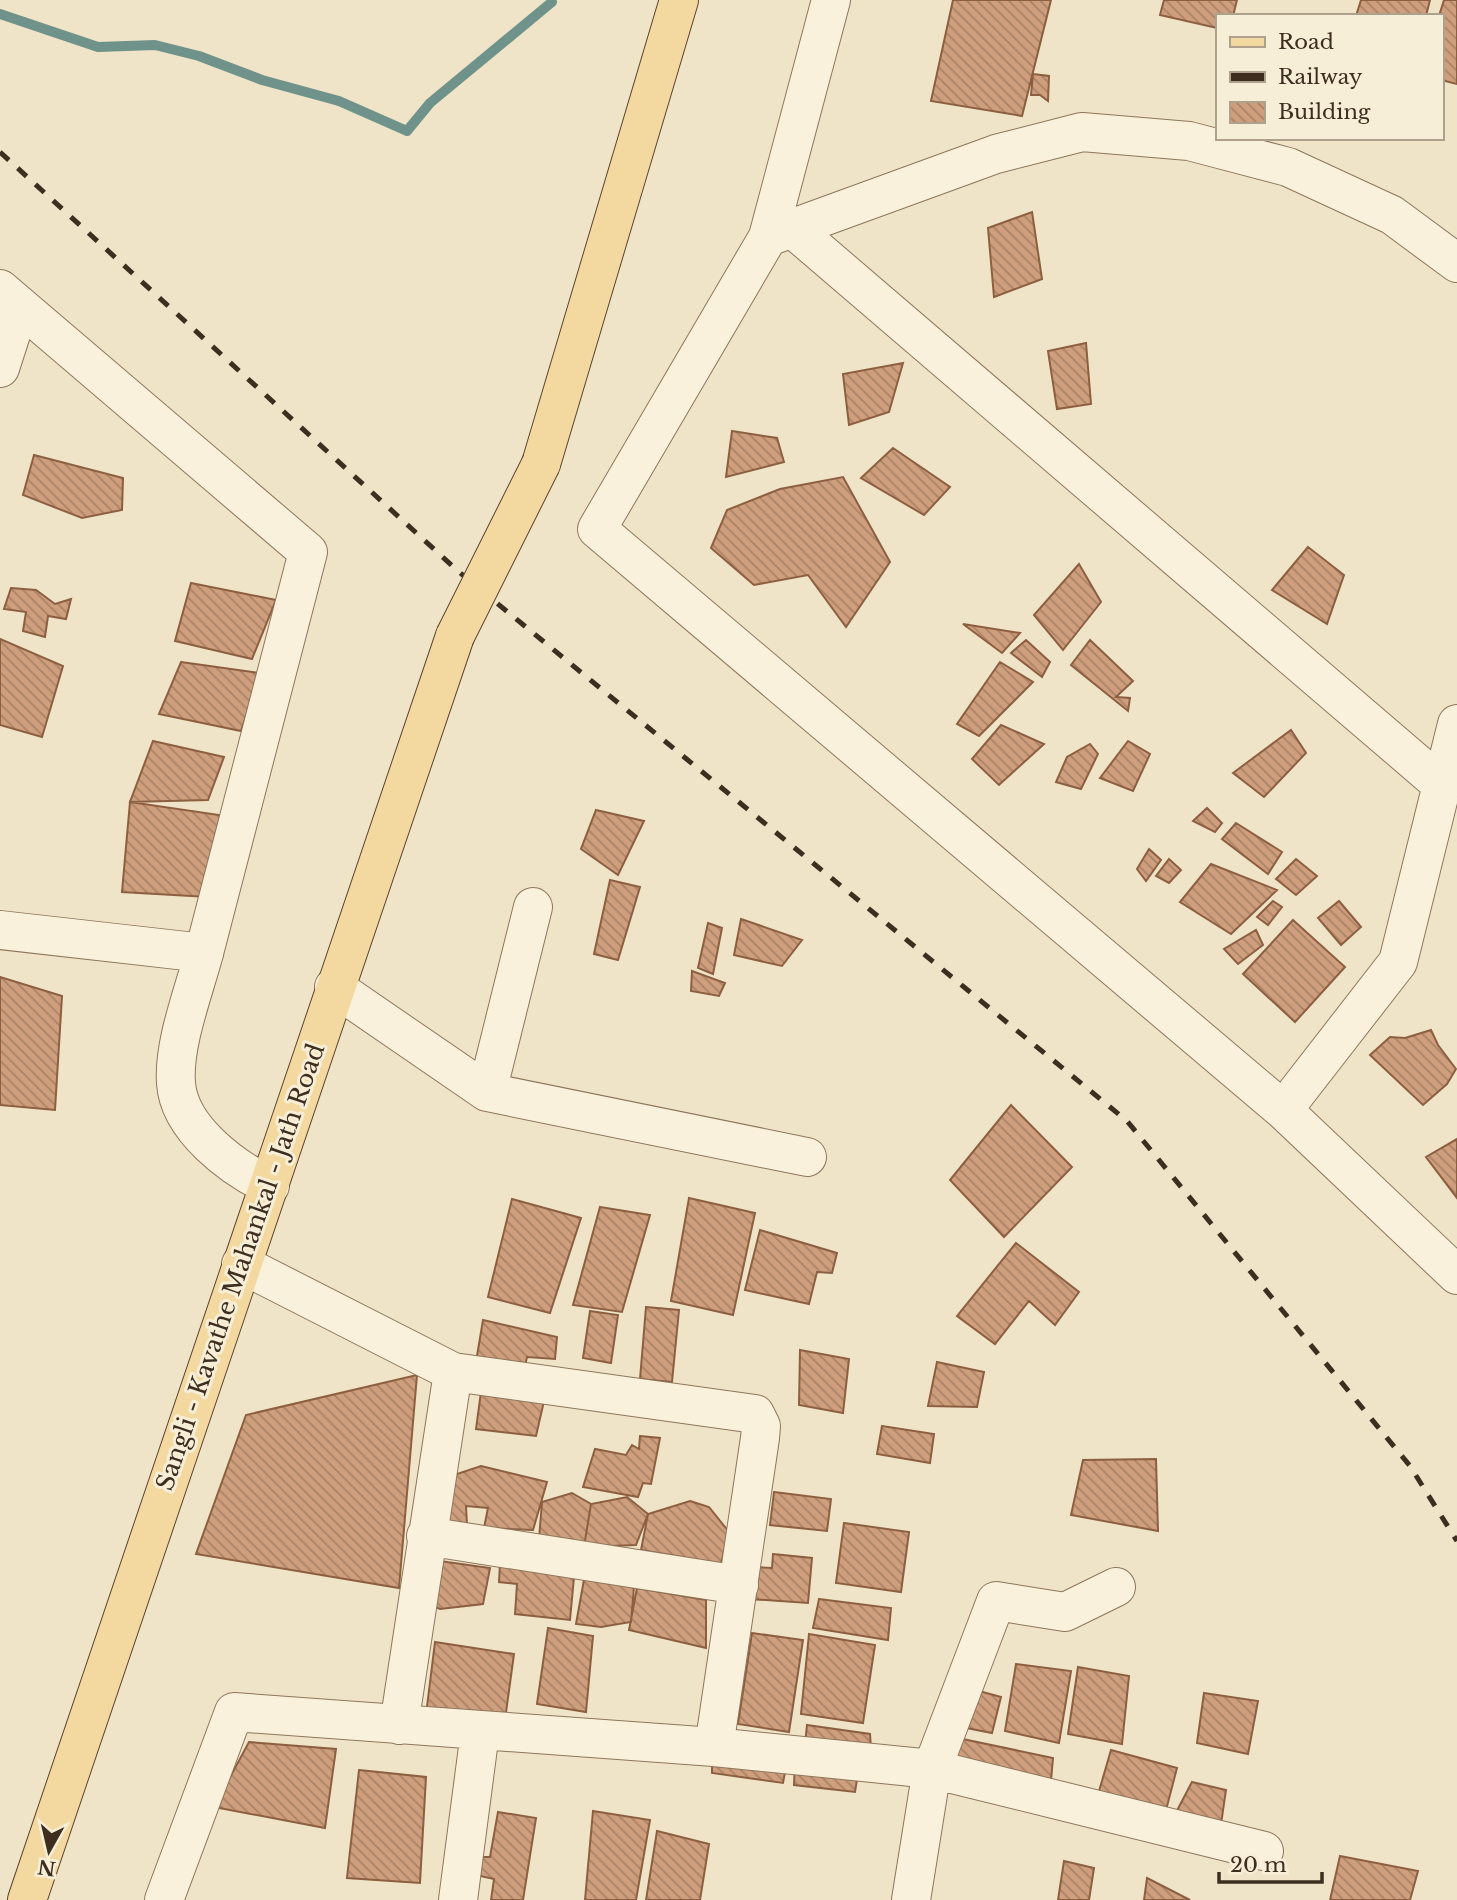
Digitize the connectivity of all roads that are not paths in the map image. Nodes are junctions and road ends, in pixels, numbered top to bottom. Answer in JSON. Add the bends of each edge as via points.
{"nodes":[{"id":1,"x":679,"y":0,"type":"edge"},
{"id":2,"x":831,"y":0,"type":"edge"},
{"id":3,"x":780,"y":232,"type":"junction"},
{"id":4,"x":1457,"y":263,"type":"edge"},
{"id":5,"x":10,"y":297,"type":"edge"},
{"id":6,"x":0,"y":369,"type":"edge"},
{"id":7,"x":1457,"y":724,"type":"edge"},
{"id":8,"x":1442,"y":785,"type":"junction"},
{"id":9,"x":533,"y":907,"type":"dead end"},
{"id":10,"x":0,"y":930,"type":"edge"},
{"id":11,"x":204,"y":953,"type":"junction"},
{"id":12,"x":334,"y":987,"type":"junction"},
{"id":13,"x":487,"y":1092,"type":"junction"},
{"id":14,"x":1283,"y":1110,"type":"junction"},
{"id":15,"x":807,"y":1157,"type":"dead end"},
{"id":16,"x":270,"y":1186,"type":"junction"},
{"id":17,"x":241,"y":1264,"type":"junction"},
{"id":18,"x":1457,"y":1275,"type":"edge"},
{"id":19,"x":453,"y":1372,"type":"junction"},
{"id":20,"x":426,"y":1536,"type":"junction"},
{"id":21,"x":739,"y":1585,"type":"junction"},
{"id":22,"x":1115,"y":1587,"type":"dead end"},
{"id":23,"x":399,"y":1725,"type":"junction"},
{"id":24,"x":480,"y":1732,"type":"junction"},
{"id":25,"x":714,"y":1747,"type":"junction"},
{"id":26,"x":932,"y":1769,"type":"junction"},
{"id":27,"x":1264,"y":1851,"type":"dead end"},
{"id":28,"x":27,"y":1900,"type":"edge"},
{"id":29,"x":164,"y":1900,"type":"edge"},
{"id":30,"x":458,"y":1900,"type":"edge"},
{"id":31,"x":911,"y":1900,"type":"edge"}],
"edges":[{"from":1,"to":12,"type":"main road","name":"Sangli - Kavathe Mahankal - Jath Road","bridge":true,"via":[[541,464],[455,636]]},
{"from":2,"to":3,"type":"street"},
{"from":3,"to":4,"type":"street","via":[[996,154],[1082,132],[1189,141],[1288,167],[1392,215]]},
{"from":3,"to":8,"type":"street"},
{"from":3,"to":14,"type":"street","via":[[597,529]]},
{"from":5,"to":6,"type":"street"},
{"from":5,"to":11,"type":"street","via":[[308,552]]},
{"from":7,"to":8,"type":"street"},
{"from":8,"to":14,"type":"street","via":[[1398,962]]},
{"from":9,"to":13,"type":"street"},
{"from":10,"to":11,"type":"street"},
{"from":11,"to":16,"type":"street","via":[[176,1084],[184,1110],[211,1146],[240,1171]]},
{"from":12,"to":13,"type":"street"},
{"from":12,"to":16,"type":"main road","name":"Sangli - Kavathe Mahankal - Jath Road"},
{"from":13,"to":15,"type":"street"},
{"from":14,"to":18,"type":"street"},
{"from":16,"to":17,"type":"main road","name":"Sangli - Kavathe Mahankal - Jath Road"},
{"from":17,"to":19,"type":"street"},
{"from":17,"to":28,"type":"main road","name":"Sangli - Kavathe Mahankal - Jath Road"},
{"from":19,"to":20,"type":"street"},
{"from":19,"to":21,"type":"street","via":[[755,1414],[760,1438]]},
{"from":20,"to":21,"type":"street"},
{"from":20,"to":23,"type":"street"},
{"from":21,"to":25,"type":"street"},
{"from":22,"to":26,"type":"street","via":[[1065,1612],[996,1601]]},
{"from":23,"to":24,"type":"street"},
{"from":23,"to":29,"type":"street","via":[[234,1712]]},
{"from":24,"to":25,"type":"street"},
{"from":24,"to":30,"type":"street"},
{"from":25,"to":26,"type":"street"},
{"from":26,"to":27,"type":"street"},
{"from":26,"to":31,"type":"street"}]}
